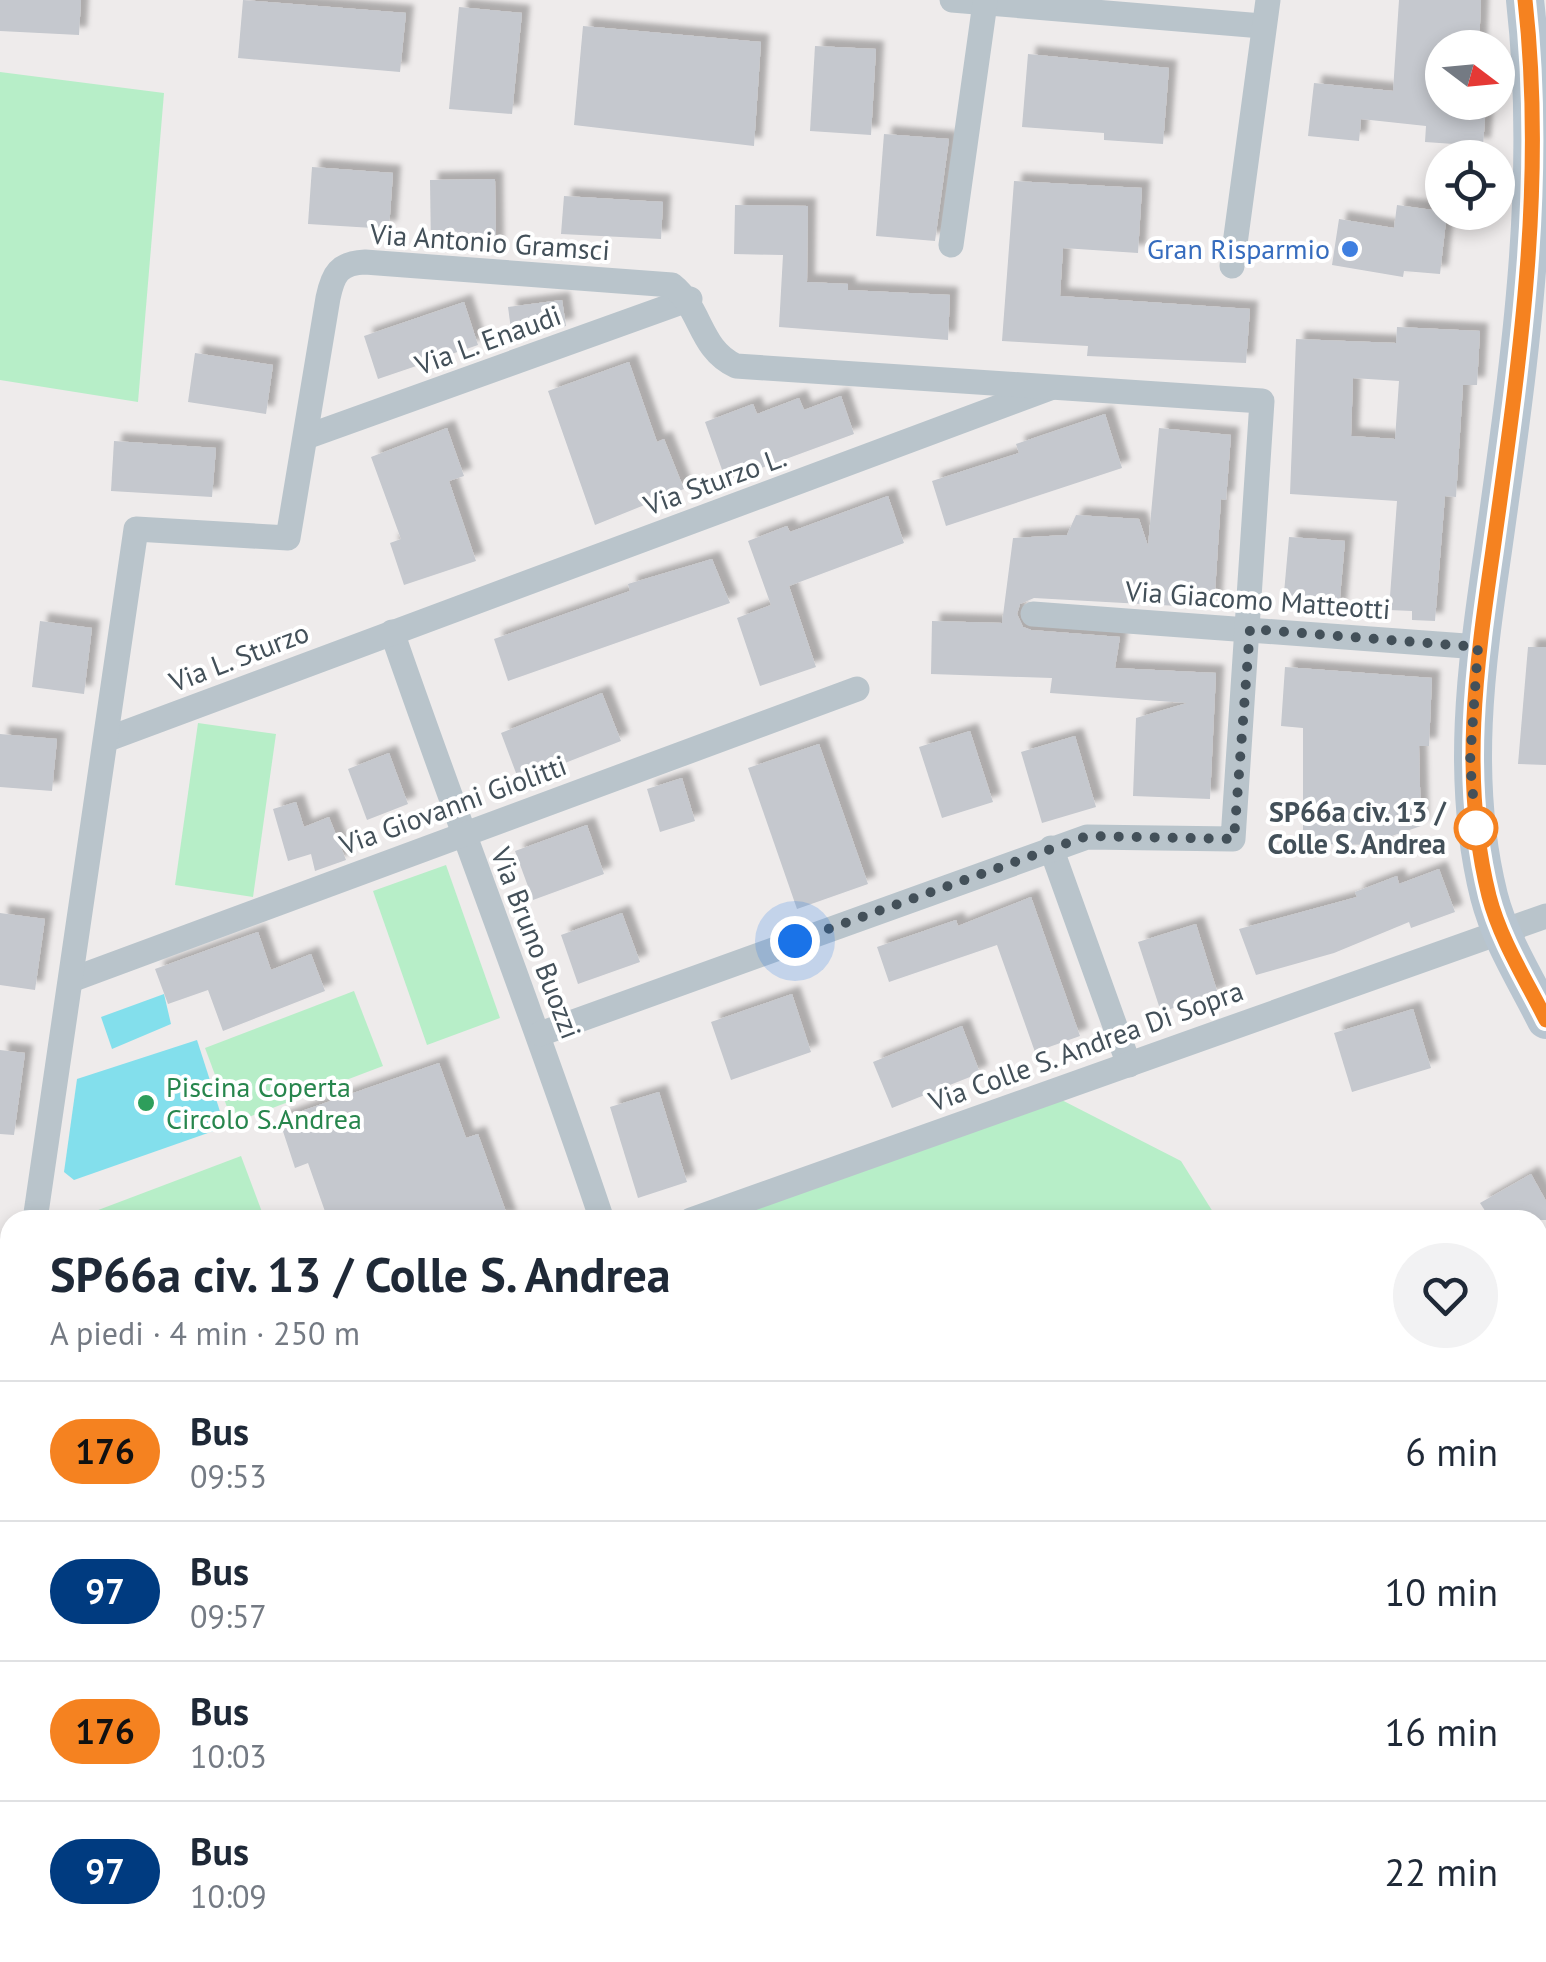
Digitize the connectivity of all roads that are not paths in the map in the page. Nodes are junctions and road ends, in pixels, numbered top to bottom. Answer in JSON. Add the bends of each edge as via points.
{"nodes":[{"id":1,"x":952,"y":0,"type":"edge"},
{"id":2,"x":1268,"y":0,"type":"edge"},
{"id":3,"x":1525,"y":0,"type":"edge"},
{"id":4,"x":985,"y":3,"type":"junction"},
{"id":5,"x":1262,"y":26,"type":"junction"},
{"id":6,"x":950,"y":246,"type":"dead end"},
{"id":7,"x":1232,"y":266,"type":"dead end"},
{"id":8,"x":690,"y":299,"type":"junction"},
{"id":9,"x":1059,"y":385,"type":"junction"},
{"id":10,"x":306,"y":437,"type":"junction"},
{"id":11,"x":1032,"y":614,"type":"dead end"},
{"id":12,"x":1250,"y":629,"type":"junction"},
{"id":13,"x":392,"y":632,"type":"junction"},
{"id":14,"x":1478,"y":647,"type":"junction"},
{"id":15,"x":858,"y":688,"type":"dead end"},
{"id":16,"x":108,"y":739,"type":"junction"},
{"id":17,"x":462,"y":833,"type":"junction"},
{"id":18,"x":1051,"y":848,"type":"junction"},
{"id":19,"x":1546,"y":916,"type":"edge"},
{"id":20,"x":1502,"y":930,"type":"junction"},
{"id":21,"x":71,"y":980,"type":"junction"},
{"id":22,"x":1546,"y":1020,"type":"edge"},
{"id":23,"x":540,"y":1034,"type":"junction"},
{"id":24,"x":1129,"y":1064,"type":"junction"},
{"id":25,"x":36,"y":1210,"type":"edge"},
{"id":26,"x":599,"y":1210,"type":"edge"},
{"id":27,"x":719,"y":1210,"type":"edge"}],
"edges":[{"from":1,"to":4,"type":"street"},
{"from":2,"to":5,"type":"street"},
{"from":3,"to":14,"type":"street","via":[[1542,152],[1536,244]]},
{"from":4,"to":5,"type":"street"},
{"from":4,"to":6,"type":"street"},
{"from":5,"to":7,"type":"street"},
{"from":8,"to":9,"type":"street","via":[[708,346],[736,366]]},
{"from":8,"to":10,"type":"street","name":"Via L. Enaudi"},
{"from":8,"to":10,"type":"street","name":"Via Antonio Gramsci","via":[[672,285],[364,262],[342,266],[331,284]]},
{"from":9,"to":12,"type":"street","via":[[1262,401]]},
{"from":9,"to":13,"type":"street","name":"Via Sturzo L."},
{"from":10,"to":16,"type":"street","name":"Via Antonio Gramsci","via":[[288,538],[136,529]]},
{"from":11,"to":12,"type":"street","name":"Via Giacomo Matteotti"},
{"from":12,"to":14,"type":"street","name":"Via Giacomo Matteotti"},
{"from":12,"to":18,"type":"street","via":[[1234,839],[1087,836]]},
{"from":13,"to":16,"type":"street","name":"Via L. Sturzo"},
{"from":13,"to":17,"type":"street","name":"Via Bruno Buozzi"},
{"from":14,"to":20,"type":"street","via":[[1470,762],[1475,822]]},
{"from":15,"to":17,"type":"street","name":"Via Giovanni Giolitti"},
{"from":16,"to":21,"type":"street","name":"Via Antonio Gramsci"},
{"from":17,"to":21,"type":"street","name":"Via Giovanni Giolitti"},
{"from":17,"to":23,"type":"street","name":"Via Bruno Buozzi"},
{"from":18,"to":23,"type":"street"},
{"from":18,"to":24,"type":"street"},
{"from":19,"to":20,"type":"street","name":"Via Colle S. Andrea Di Sopra"},
{"from":20,"to":22,"type":"street"},
{"from":20,"to":24,"type":"street","name":"Via Colle S. Andrea Di Sopra"},
{"from":21,"to":25,"type":"street","name":"Via Antonio Gramsci"},
{"from":23,"to":26,"type":"street","name":"Via Bruno Buozzi"},
{"from":24,"to":27,"type":"street","name":"Via Colle S. Andrea Di Sopra"}]}
